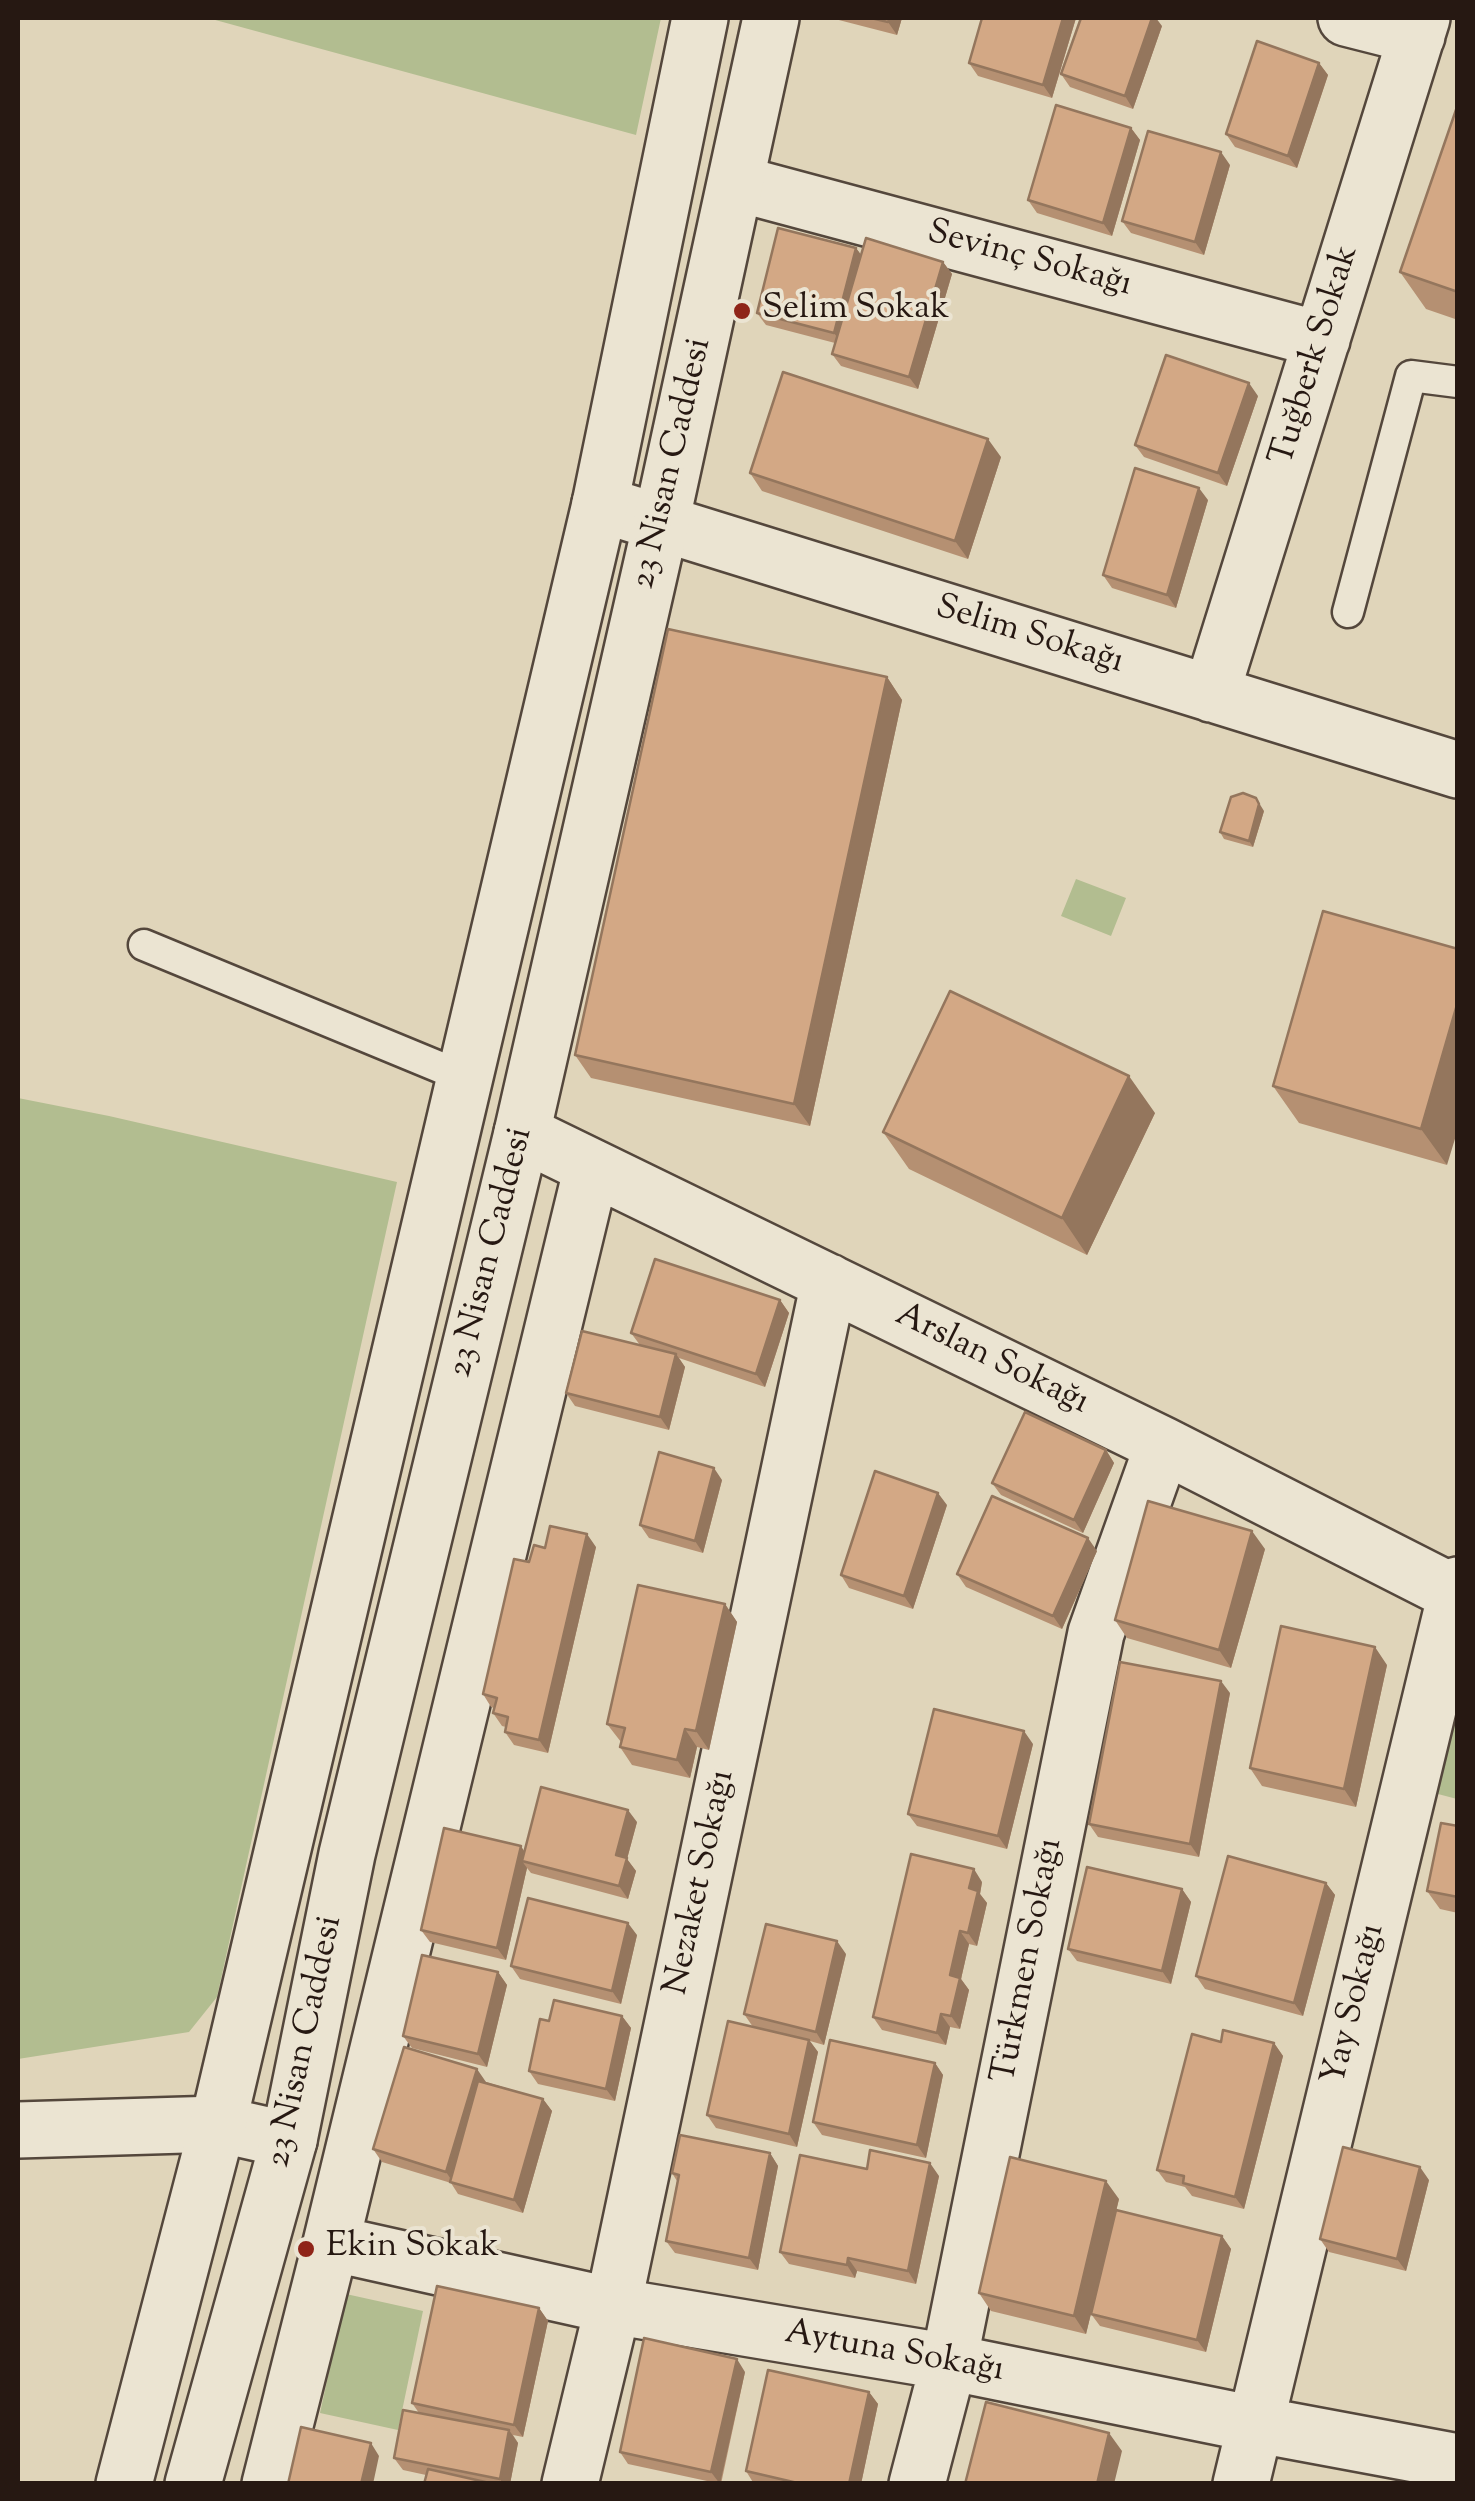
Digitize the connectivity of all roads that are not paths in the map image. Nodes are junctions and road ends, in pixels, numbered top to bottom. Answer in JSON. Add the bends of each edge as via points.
{"nodes":[{"id":1,"x":700,"y":18,"type":"edge"},
{"id":2,"x":771,"y":18,"type":"edge"},
{"id":3,"x":1346,"y":18,"type":"edge"},
{"id":4,"x":1420,"y":27,"type":"edge"},
{"id":5,"x":736,"y":184,"type":"junction"},
{"id":6,"x":1322,"y":340,"type":"junction"},
{"id":7,"x":1458,"y":382,"type":"edge"},
{"id":8,"x":600,"y":504,"type":"junction"},
{"id":9,"x":661,"y":523,"type":"junction"},
{"id":10,"x":1348,"y":612,"type":"dead end"},
{"id":11,"x":1211,"y":694,"type":"junction"},
{"id":12,"x":1458,"y":770,"type":"edge"},
{"id":13,"x":144,"y":945,"type":"dead end"},
{"id":14,"x":466,"y":1078,"type":"junction"},
{"id":15,"x":522,"y":1133,"type":"junction"},
{"id":16,"x":592,"y":1167,"type":"junction"},
{"id":17,"x":829,"y":1282,"type":"junction"},
{"id":18,"x":1163,"y":1445,"type":"junction"},
{"id":19,"x":1457,"y":1591,"type":"edge"},
{"id":20,"x":218,"y":2124,"type":"junction"},
{"id":21,"x":18,"y":2130,"type":"edge"},
{"id":22,"x":289,"y":2140,"type":"junction"},
{"id":23,"x":332,"y":2244,"type":"junction"},
{"id":24,"x":613,"y":2306,"type":"junction"},
{"id":25,"x":949,"y":2362,"type":"junction"},
{"id":26,"x":1254,"y":2424,"type":"junction"},
{"id":27,"x":1458,"y":2462,"type":"edge"},
{"id":28,"x":124,"y":2484,"type":"edge"},
{"id":29,"x":192,"y":2484,"type":"edge"},
{"id":30,"x":270,"y":2484,"type":"edge"},
{"id":31,"x":570,"y":2484,"type":"edge"},
{"id":32,"x":917,"y":2484,"type":"edge"},
{"id":33,"x":1241,"y":2484,"type":"edge"}],
"edges":[{"from":1,"to":8,"type":"street","name":"23 Nisan Caddesi"},
{"from":2,"to":5,"type":"street","name":"23 Nisan Caddesi"},
{"from":3,"to":4,"type":"street"},
{"from":4,"to":6,"type":"street","name":"Tuğberk Sokak"},
{"from":5,"to":6,"type":"street","name":"Sevinç Sokağı"},
{"from":5,"to":9,"type":"street","name":"23 Nisan Caddesi"},
{"from":6,"to":11,"type":"street","name":"Tuğberk Sokak"},
{"from":7,"to":10,"type":"lane","via":[[1411,376]]},
{"from":8,"to":9,"type":"street","name":"Selim Sokağı"},
{"from":8,"to":14,"type":"street","name":"23 Nisan Caddesi"},
{"from":9,"to":11,"type":"street","name":"Selim Sokağı"},
{"from":9,"to":15,"type":"street","name":"23 Nisan Caddesi"},
{"from":11,"to":12,"type":"street","name":"Selim Sokağı"},
{"from":13,"to":14,"type":"lane"},
{"from":14,"to":20,"type":"street","name":"23 Nisan Caddesi"},
{"from":15,"to":16,"type":"street","name":"Arslan Sokağı"},
{"from":15,"to":22,"type":"street","name":"23 Nisan Caddesi","via":[[347,1854]]},
{"from":16,"to":17,"type":"street","name":"Arslan Sokağı"},
{"from":16,"to":23,"type":"street"},
{"from":17,"to":18,"type":"street","name":"Arslan Sokağı"},
{"from":17,"to":24,"type":"street","name":"Nezaket Sokağı"},
{"from":18,"to":19,"type":"street","name":"Arslan Sokağı"},
{"from":18,"to":25,"type":"street","name":"Türkmen Sokağı","via":[[1096,1633]]},
{"from":19,"to":26,"type":"street","name":"Yay Sokağı"},
{"from":20,"to":21,"type":"street"},
{"from":20,"to":22,"type":"street"},
{"from":20,"to":28,"type":"street","name":"23 Nisan Caddesi"},
{"from":22,"to":29,"type":"street","name":"23 Nisan Caddesi"},
{"from":23,"to":24,"type":"street","name":"Aytuna Sokağı"},
{"from":23,"to":30,"type":"street"},
{"from":24,"to":25,"type":"street","name":"Aytuna Sokağı"},
{"from":24,"to":31,"type":"street","name":"Nezaket Sokağı"},
{"from":25,"to":26,"type":"street","name":"Aytuna Sokağı"},
{"from":25,"to":32,"type":"street","name":"Türkmen Sokağı"},
{"from":26,"to":27,"type":"street","name":"Aytuna Sokağı"},
{"from":26,"to":33,"type":"street","name":"Yay Sokağı"}]}
